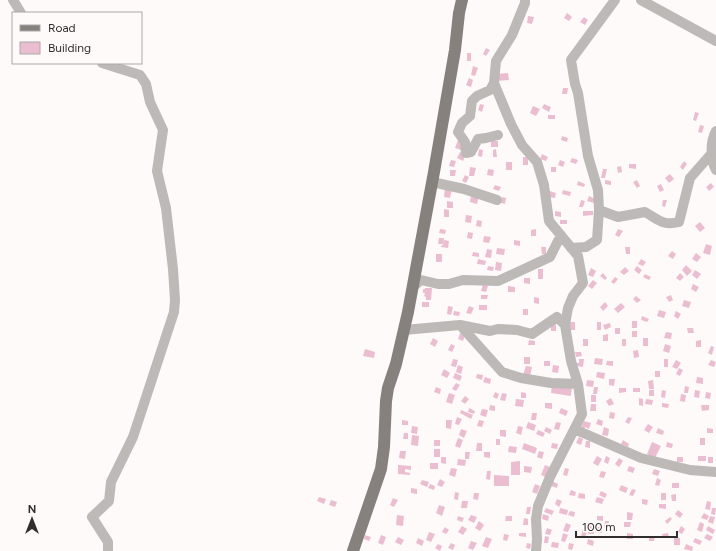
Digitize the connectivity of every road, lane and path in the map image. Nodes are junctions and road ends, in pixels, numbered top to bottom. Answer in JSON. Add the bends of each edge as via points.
{"nodes":[{"id":1,"x":13,"y":0,"type":"edge"},
{"id":2,"x":462,"y":0,"type":"edge"},
{"id":3,"x":525,"y":0,"type":"edge"},
{"id":4,"x":615,"y":0,"type":"edge"},
{"id":5,"x":642,"y":0,"type":"edge"},
{"id":6,"x":20,"y":12,"type":"edge"},
{"id":7,"x":716,"y":41,"type":"edge"},
{"id":8,"x":105,"y":64,"type":"edge"},
{"id":9,"x":494,"y":83,"type":"junction"},
{"id":10,"x":716,"y":131,"type":"edge"},
{"id":11,"x":498,"y":135,"type":"dead end"},
{"id":12,"x":712,"y":153,"type":"junction"},
{"id":13,"x":716,"y":170,"type":"edge"},
{"id":14,"x":432,"y":182,"type":"junction"},
{"id":15,"x":496,"y":200,"type":"dead end"},
{"id":16,"x":599,"y":210,"type":"junction"},
{"id":17,"x":561,"y":235,"type":"junction"},
{"id":18,"x":571,"y":248,"type":"junction"},
{"id":19,"x":412,"y":287,"type":"junction"},
{"id":20,"x":460,"y":325,"type":"junction"},
{"id":21,"x":565,"y":325,"type":"junction"},
{"id":22,"x":404,"y":330,"type":"junction"},
{"id":23,"x":578,"y":384,"type":"junction"},
{"id":24,"x":574,"y":430,"type":"junction"},
{"id":25,"x":716,"y":472,"type":"edge"},
{"id":26,"x":108,"y":551,"type":"edge"},
{"id":27,"x":353,"y":551,"type":"edge"},
{"id":28,"x":536,"y":551,"type":"edge"}],
"edges":[{"from":1,"to":6,"type":"street"},
{"from":2,"to":14,"type":"main road"},
{"from":3,"to":9,"type":"street","via":[[512,35],[496,61]]},
{"from":4,"to":16,"type":"street","via":[[571,60],[588,156],[598,190]]},
{"from":5,"to":7,"type":"street"},
{"from":8,"to":26,"type":"street","via":[[140,75],[146,84],[150,102],[163,130],[157,171],[166,208],[175,300],[174,312],[134,437],[112,482],[109,501],[92,517],[108,542]]},
{"from":9,"to":11,"type":"street","via":[[490,90],[472,101],[470,116],[462,123],[458,132],[465,142],[466,152],[471,152],[478,139]]},
{"from":9,"to":17,"type":"street","via":[[522,145],[537,162],[544,185],[549,221]]},
{"from":10,"to":12,"type":"street"},
{"from":12,"to":13,"type":"street"},
{"from":12,"to":16,"type":"street","via":[[690,178],[679,222],[665,223],[645,212],[618,217]]},
{"from":14,"to":15,"type":"street"},
{"from":14,"to":19,"type":"main road"},
{"from":16,"to":18,"type":"street","via":[[597,240],[586,247]]},
{"from":17,"to":18,"type":"street"},
{"from":17,"to":19,"type":"street","via":[[550,256],[498,281],[463,280],[438,284],[421,280]]},
{"from":18,"to":21,"type":"street","via":[[578,256],[583,283],[570,302]]},
{"from":19,"to":22,"type":"main road"},
{"from":20,"to":21,"type":"street","via":[[490,332],[517,330],[532,334],[557,317]]},
{"from":20,"to":22,"type":"street"},
{"from":20,"to":23,"type":"street","via":[[502,372],[551,383]]},
{"from":21,"to":23,"type":"street"},
{"from":22,"to":27,"type":"main road","via":[[388,388],[381,469]]},
{"from":23,"to":24,"type":"street","via":[[582,414]]},
{"from":24,"to":25,"type":"street","via":[[641,458],[690,470]]},
{"from":24,"to":28,"type":"street","via":[[538,506]]}]}
